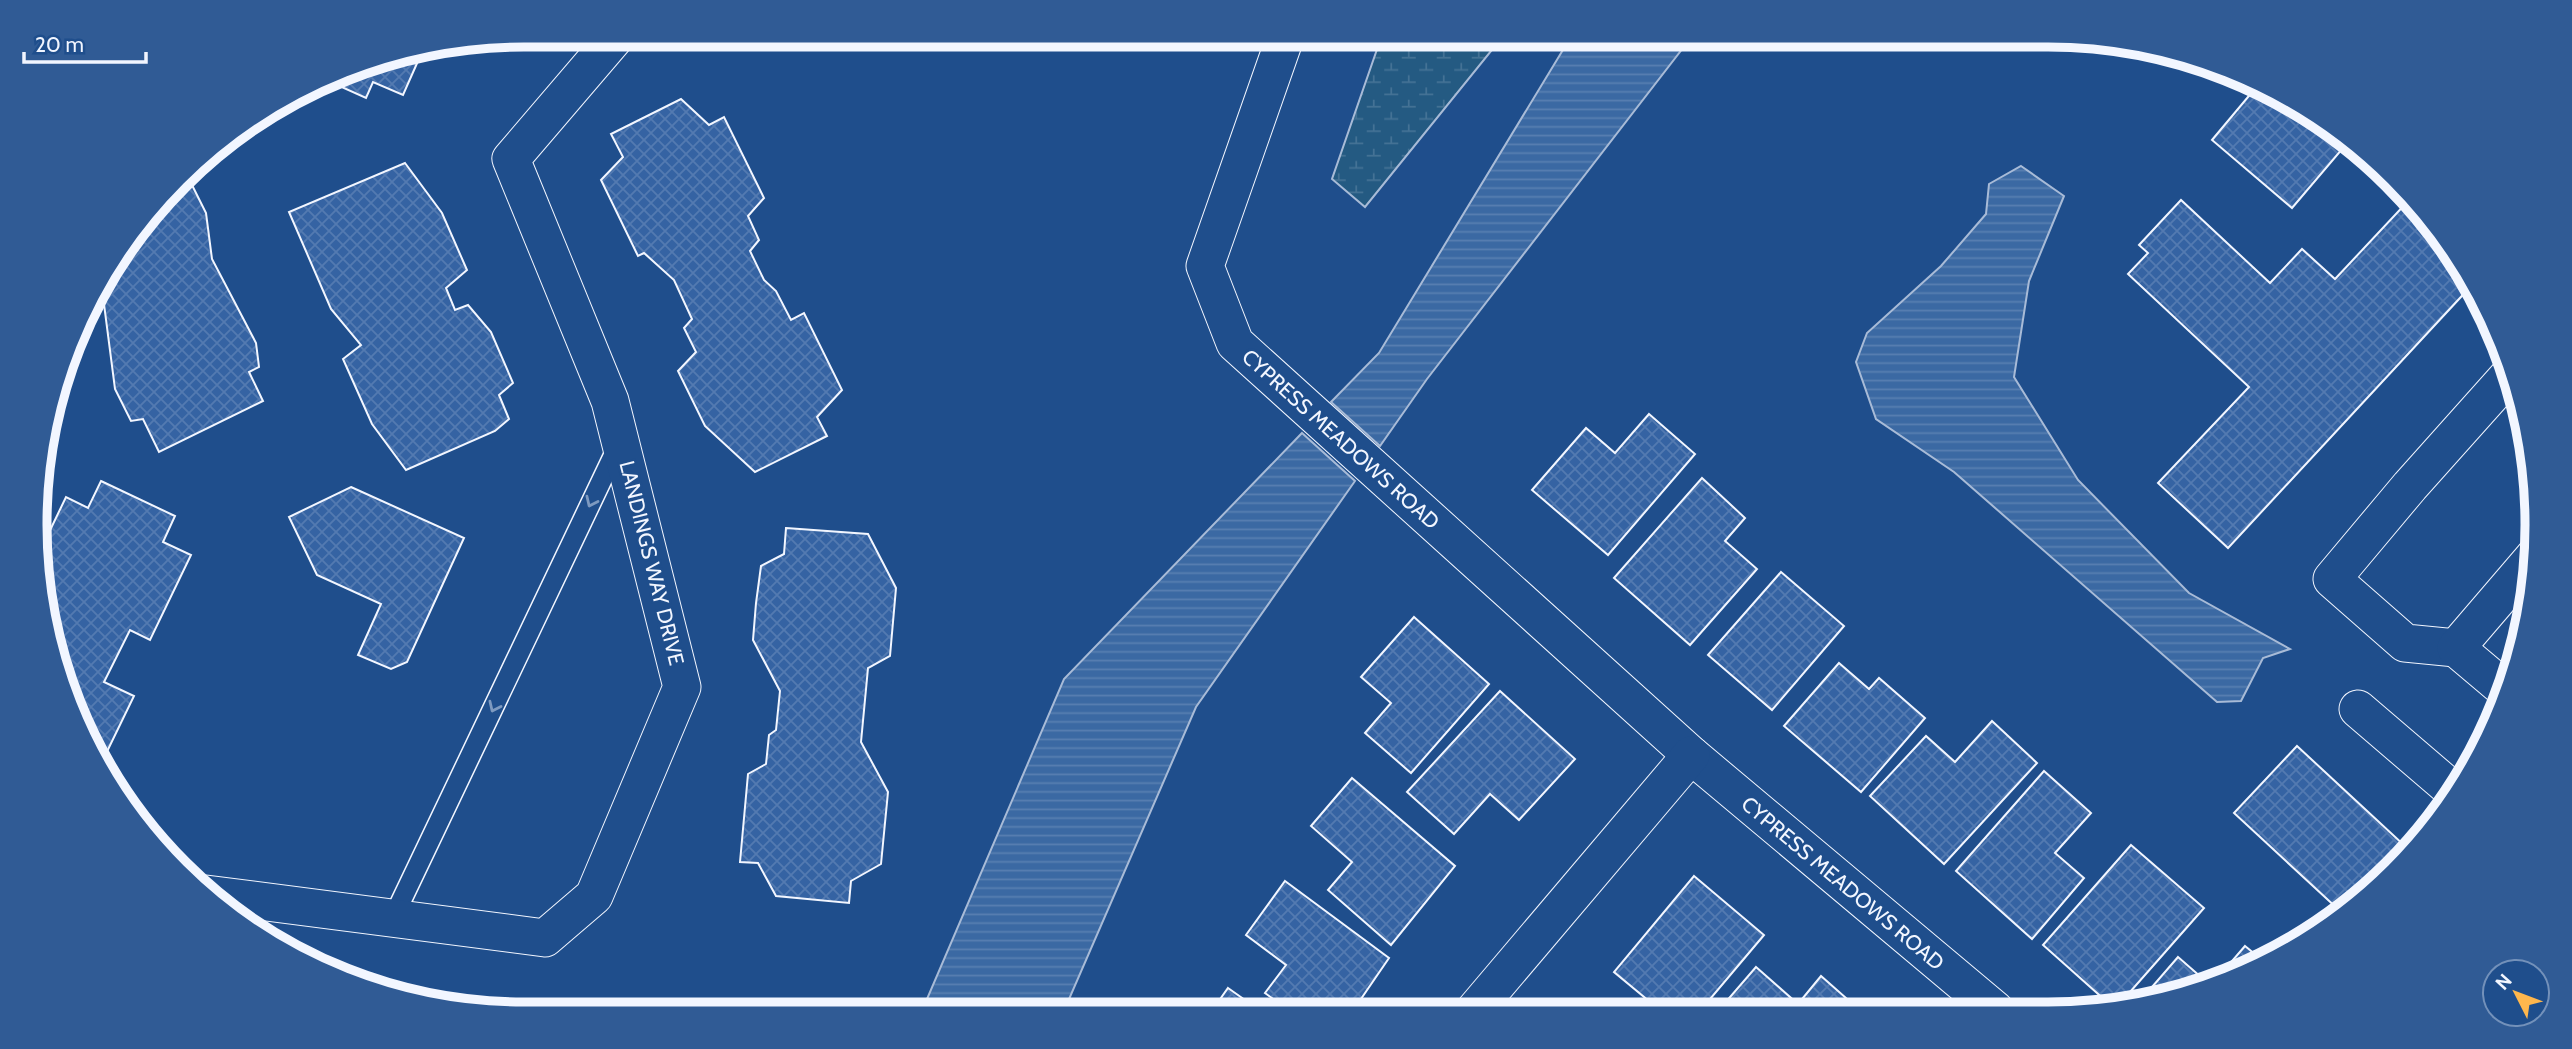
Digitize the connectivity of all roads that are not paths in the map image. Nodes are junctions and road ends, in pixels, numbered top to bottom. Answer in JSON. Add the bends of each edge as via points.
{"nodes":[{"id":1,"x":607,"y":47,"type":"edge"},
{"id":2,"x":1282,"y":47,"type":"edge"},
{"id":3,"x":2502,"y":383,"type":"edge"},
{"id":4,"x":621,"y":440,"type":"junction"},
{"id":5,"x":2523,"y":570,"type":"edge"},
{"id":6,"x":2456,"y":648,"type":"junction"},
{"id":7,"x":2497,"y":683,"type":"edge"},
{"id":8,"x":2358,"y":709,"type":"dead end"},
{"id":9,"x":1691,"y":755,"type":"junction"},
{"id":10,"x":2447,"y":785,"type":"edge"},
{"id":11,"x":226,"y":897,"type":"edge"},
{"id":12,"x":393,"y":918,"type":"junction"},
{"id":13,"x":1482,"y":1002,"type":"edge"},
{"id":14,"x":1985,"y":1002,"type":"edge"}],
"edges":[{"from":1,"to":4,"type":"street","name":"LANDINGS WAY DRIVE","via":[[511,159],[610,401]]},
{"from":2,"to":9,"type":"street","name":"CYPRESS MEADOWS ROAD","via":[[1205,266],[1235,343]]},
{"from":3,"to":6,"type":"street","via":[[2332,579],[2405,643]]},
{"from":4,"to":12,"type":"lane","one_way":true},
{"from":4,"to":12,"type":"street","name":"LANDINGS WAY DRIVE","via":[[682,687],[594,896],[545,938]]},
{"from":5,"to":6,"type":"street"},
{"from":6,"to":7,"type":"street"},
{"from":8,"to":10,"type":"street"},
{"from":9,"to":13,"type":"street"},
{"from":9,"to":14,"type":"street","name":"CYPRESS MEADOWS ROAD"},
{"from":11,"to":12,"type":"street","name":"LANDINGS WAY DRIVE"}]}
